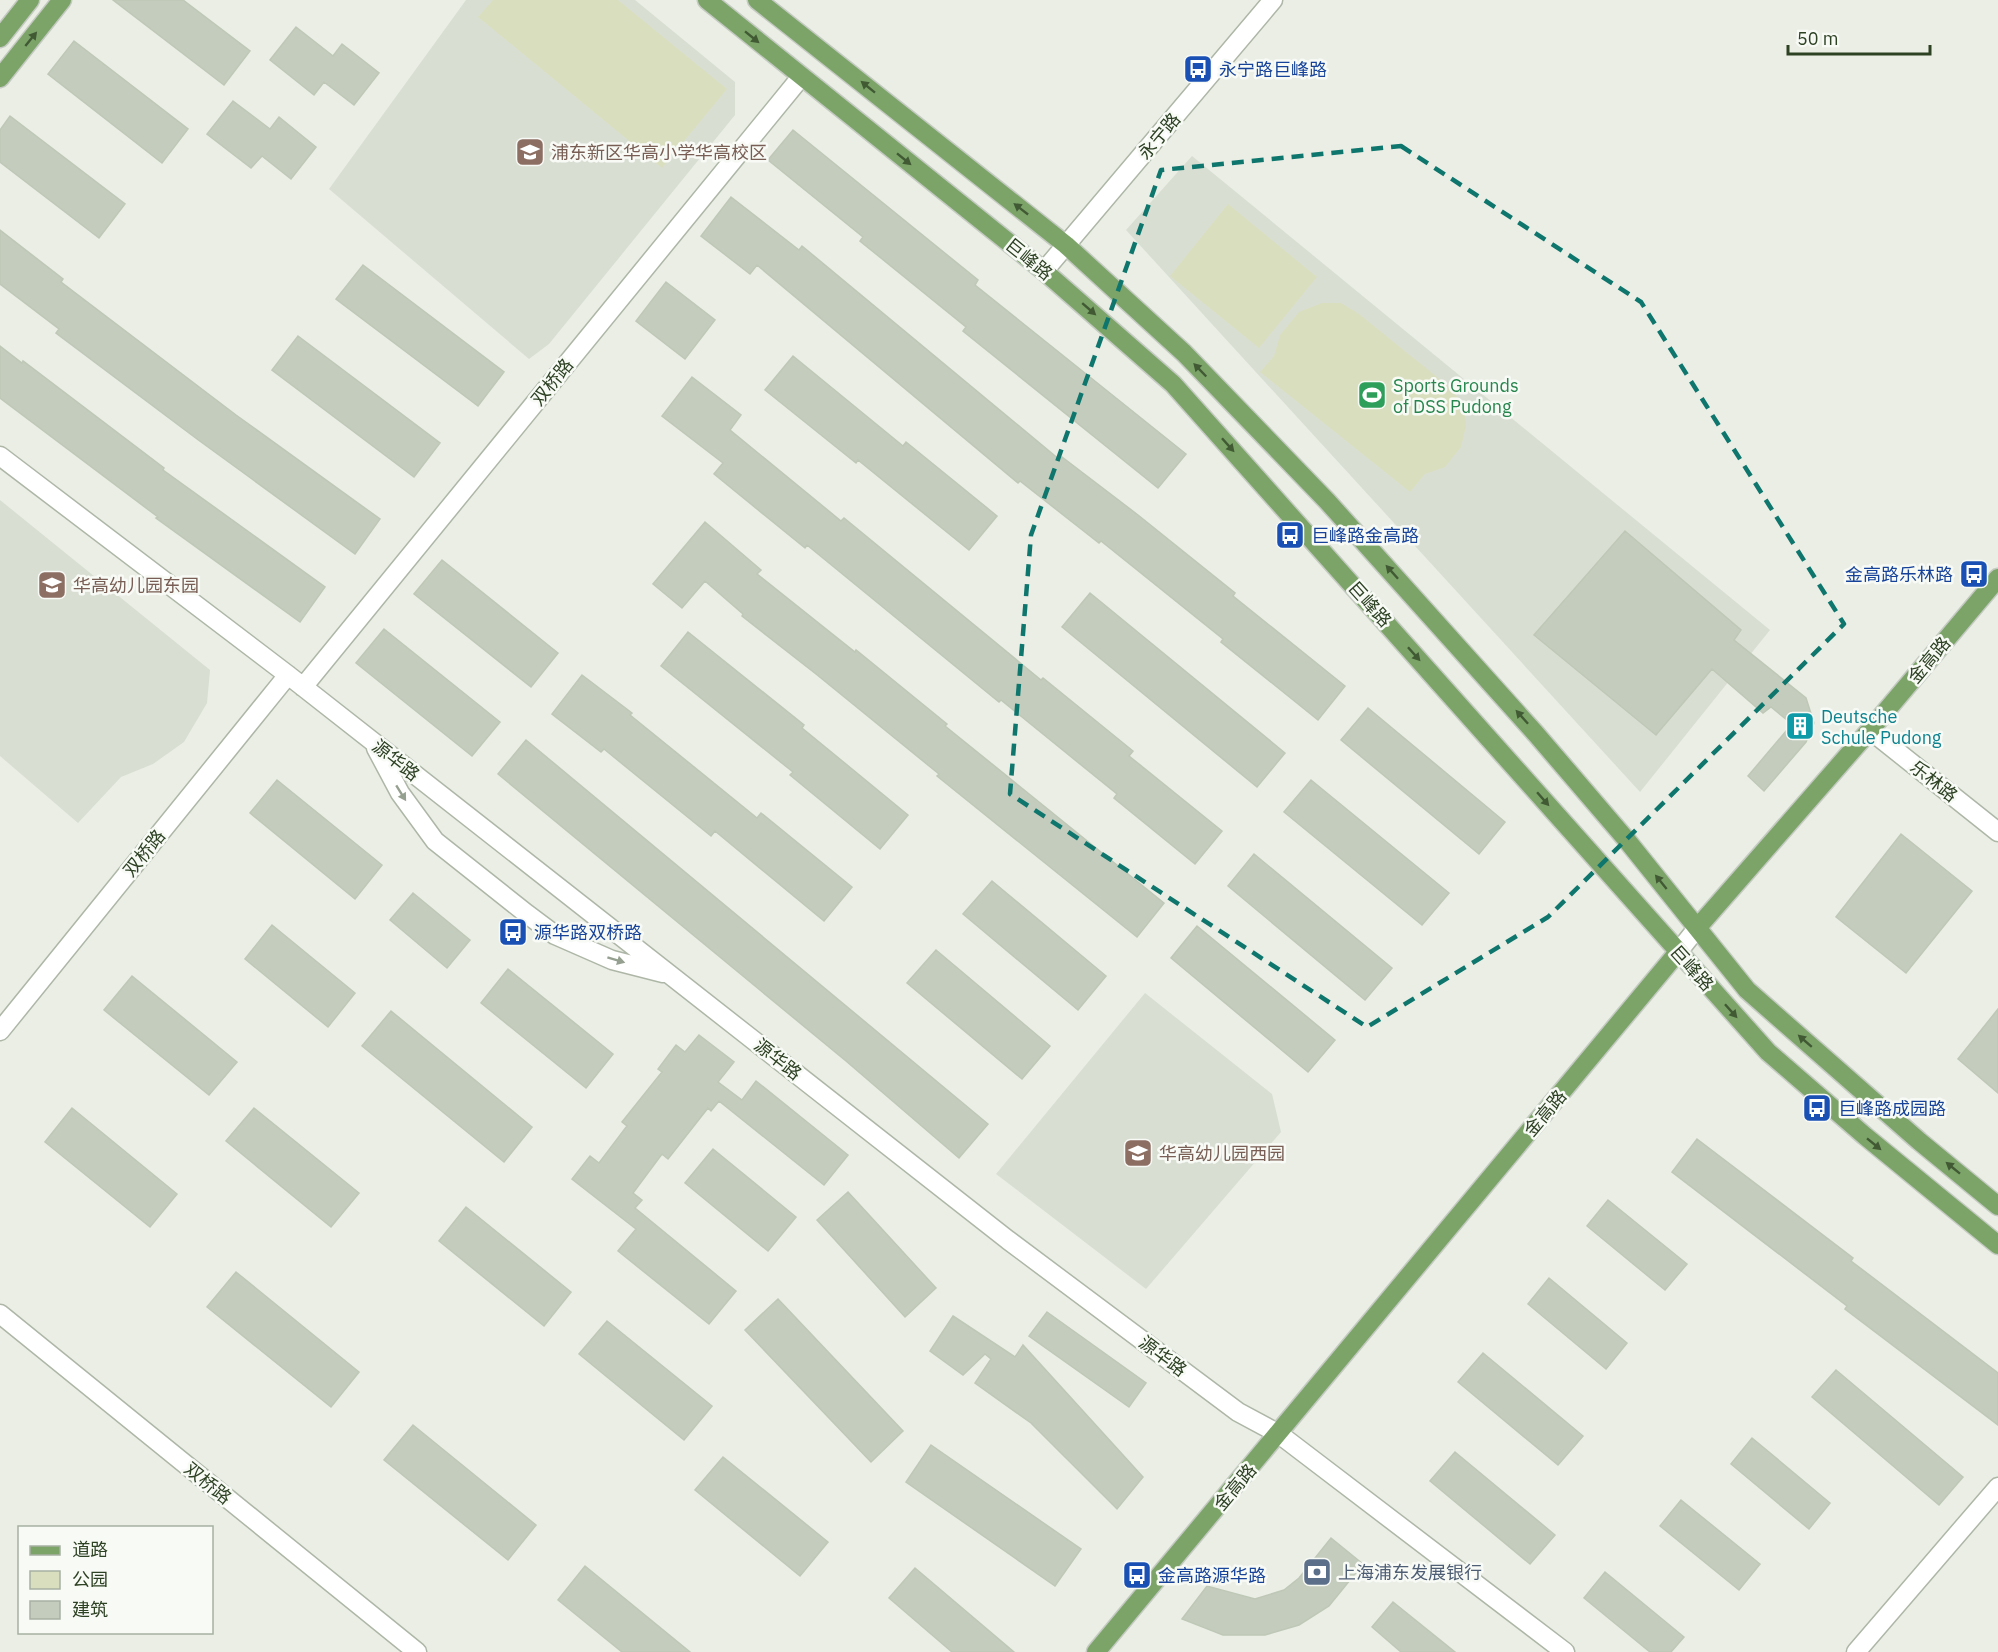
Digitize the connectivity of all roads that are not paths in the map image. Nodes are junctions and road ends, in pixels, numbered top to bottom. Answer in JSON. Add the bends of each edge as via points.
{"nodes":[{"id":1,"x":30,"y":0,"type":"edge"},
{"id":2,"x":62,"y":0,"type":"edge"},
{"id":3,"x":707,"y":0,"type":"edge"},
{"id":4,"x":757,"y":0,"type":"edge"},
{"id":5,"x":1273,"y":0,"type":"edge"},
{"id":6,"x":0,"y":38,"type":"edge"},
{"id":7,"x":801,"y":77,"type":"junction"},
{"id":8,"x":0,"y":78,"type":"edge"},
{"id":9,"x":1066,"y":245,"type":"junction"},
{"id":10,"x":1044,"y":271,"type":"junction"},
{"id":11,"x":0,"y":456,"type":"edge"},
{"id":12,"x":1998,"y":578,"type":"edge"},
{"id":13,"x":288,"y":675,"type":"junction"},
{"id":14,"x":303,"y":687,"type":"junction"},
{"id":15,"x":1870,"y":730,"type":"junction"},
{"id":16,"x":373,"y":741,"type":"junction"},
{"id":17,"x":1998,"y":832,"type":"edge"},
{"id":18,"x":1698,"y":927,"type":"junction"},
{"id":19,"x":1678,"y":952,"type":"junction"},
{"id":20,"x":670,"y":974,"type":"junction"},
{"id":21,"x":0,"y":1031,"type":"edge"},
{"id":22,"x":1998,"y":1206,"type":"edge"},
{"id":23,"x":1998,"y":1245,"type":"edge"},
{"id":24,"x":0,"y":1314,"type":"edge"},
{"id":25,"x":1279,"y":1434,"type":"junction"},
{"id":26,"x":1998,"y":1487,"type":"edge"},
{"id":27,"x":417,"y":1652,"type":"edge"},
{"id":28,"x":1096,"y":1652,"type":"edge"},
{"id":29,"x":1564,"y":1652,"type":"edge"},
{"id":30,"x":1856,"y":1652,"type":"edge"}],
"edges":[{"from":1,"to":6,"type":"main road"},
{"from":8,"to":2,"type":"main road","one_way":true},
{"from":3,"to":7,"type":"main road","name":"巨峰路","one_way":true},
{"from":9,"to":4,"type":"main road","name":"巨峰路","one_way":true},
{"from":5,"to":9,"type":"street","name":"永宁路"},
{"from":7,"to":10,"type":"main road","name":"巨峰路","one_way":true},
{"from":7,"to":14,"type":"street","name":"双桥路"},
{"from":9,"to":10,"type":"street","name":"永宁路"},
{"from":18,"to":9,"type":"main road","name":"巨峰路","one_way":true,"via":[[1536,734],[1327,501],[1184,353]]},
{"from":10,"to":19,"type":"main road","name":"巨峰路","one_way":true,"via":[[1173,384]]},
{"from":11,"to":13,"type":"street","name":"源华路"},
{"from":12,"to":15,"type":"main road","name":"金高路"},
{"from":13,"to":14,"type":"street","name":"源华路"},
{"from":13,"to":21,"type":"street","name":"双桥路"},
{"from":14,"to":16,"type":"street","name":"源华路"},
{"from":15,"to":17,"type":"street","name":"乐林路"},
{"from":15,"to":18,"type":"main road","name":"金高路"},
{"from":16,"to":20,"type":"street","name":"源华路"},
{"from":16,"to":20,"type":"street","one_way":true,"via":[[400,793],[435,841],[527,914],[555,935],[612,960]]},
{"from":18,"to":19,"type":"street","name":"金高路"},
{"from":22,"to":18,"type":"main road","name":"巨峰路","one_way":true,"via":[[1747,990]]},
{"from":19,"to":23,"type":"main road","name":"巨峰路","one_way":true,"via":[[1768,1052]]},
{"from":19,"to":25,"type":"main road","name":"金高路"},
{"from":20,"to":25,"type":"street","name":"源华路","via":[[1008,1240],[1238,1412]]},
{"from":24,"to":27,"type":"street","name":"双桥路"},
{"from":25,"to":28,"type":"main road","name":"金高路"},
{"from":25,"to":29,"type":"street","name":"源华路"},
{"from":26,"to":30,"type":"street"}]}
